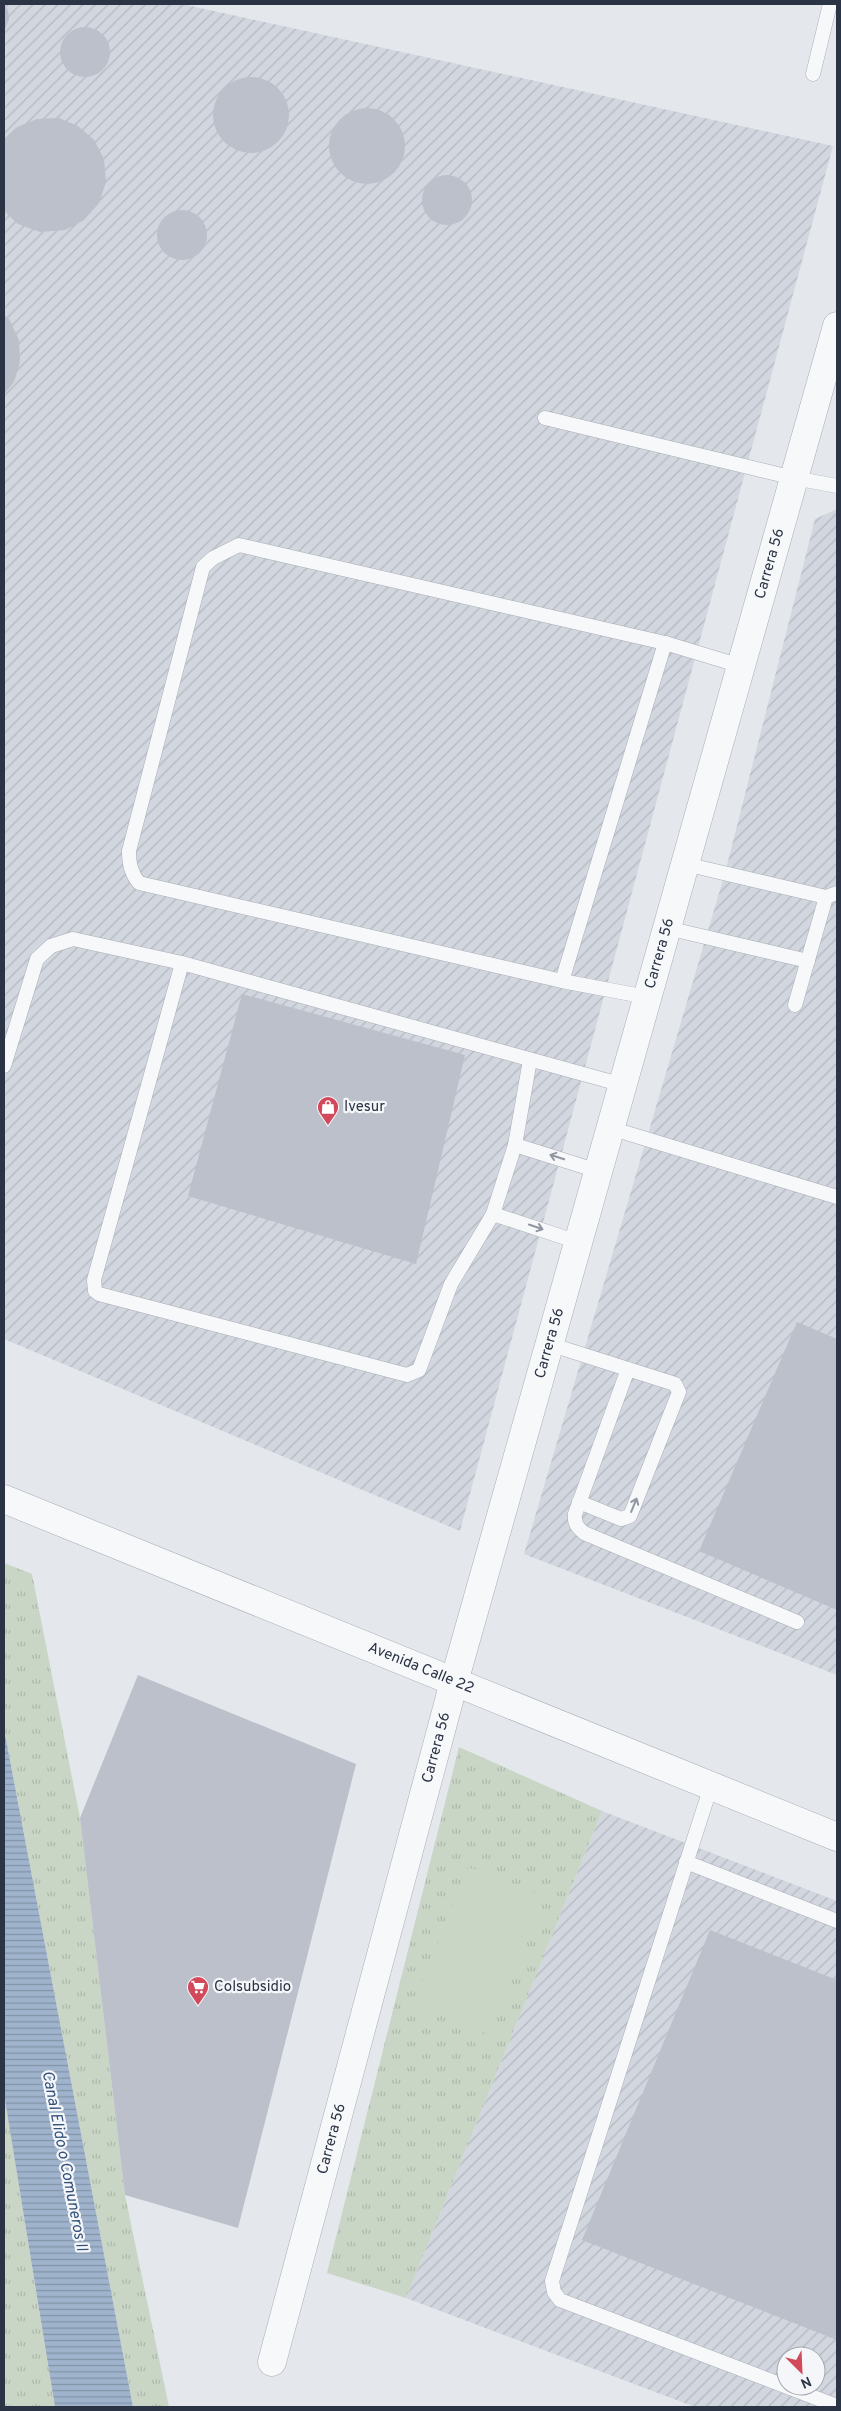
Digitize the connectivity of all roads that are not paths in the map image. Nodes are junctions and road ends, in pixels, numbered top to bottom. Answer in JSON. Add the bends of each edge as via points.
{"nodes":[{"id":1,"x":830,"y":4,"type":"edge"},
{"id":2,"x":813,"y":74,"type":"dead end"},
{"id":3,"x":837,"y":326,"type":"edge"},
{"id":4,"x":544,"y":418,"type":"dead end"},
{"id":5,"x":794,"y":478,"type":"junction"},
{"id":6,"x":837,"y":486,"type":"edge"},
{"id":7,"x":665,"y":643,"type":"junction"},
{"id":8,"x":741,"y":666,"type":"junction"},
{"id":9,"x":685,"y":864,"type":"junction"},
{"id":10,"x":832,"y":895,"type":"edge"},
{"id":11,"x":667,"y":928,"type":"junction"},
{"id":12,"x":808,"y":961,"type":"junction"},
{"id":13,"x":182,"y":962,"type":"junction"},
{"id":14,"x":562,"y":981,"type":"junction"},
{"id":15,"x":647,"y":997,"type":"junction"},
{"id":16,"x":795,"y":1005,"type":"dead end"},
{"id":17,"x":530,"y":1060,"type":"junction"},
{"id":18,"x":4,"y":1066,"type":"edge"},
{"id":19,"x":623,"y":1085,"type":"junction"},
{"id":20,"x":610,"y":1128,"type":"junction"},
{"id":21,"x":515,"y":1145,"type":"junction"},
{"id":22,"x":598,"y":1171,"type":"junction"},
{"id":23,"x":837,"y":1197,"type":"edge"},
{"id":24,"x":493,"y":1214,"type":"junction"},
{"id":25,"x":578,"y":1242,"type":"junction"},
{"id":26,"x":549,"y":1344,"type":"junction"},
{"id":27,"x":628,"y":1369,"type":"junction"},
{"id":28,"x":4,"y":1499,"type":"edge"},
{"id":29,"x":579,"y":1502,"type":"junction"},
{"id":30,"x":797,"y":1622,"type":"dead end"},
{"id":31,"x":454,"y":1682,"type":"junction"},
{"id":32,"x":711,"y":1786,"type":"junction"},
{"id":33,"x":837,"y":1837,"type":"edge"},
{"id":34,"x":686,"y":1862,"type":"junction"},
{"id":35,"x":837,"y":1921,"type":"edge"},
{"id":36,"x":272,"y":2362,"type":"dead end"},
{"id":37,"x":837,"y":2406,"type":"edge"}],
"edges":[{"from":1,"to":2,"type":"lane"},
{"from":3,"to":5,"type":"street","name":"Carrera 56"},
{"from":4,"to":5,"type":"lane"},
{"from":5,"to":6,"type":"lane"},
{"from":5,"to":8,"type":"street","name":"Carrera 56"},
{"from":7,"to":8,"type":"lane"},
{"from":7,"to":14,"type":"lane"},
{"from":7,"to":14,"type":"lane","via":[[239,545],[203,567],[129,851],[129,864],[139,883]]},
{"from":8,"to":9,"type":"street","name":"Carrera 56"},
{"from":9,"to":10,"type":"lane"},
{"from":9,"to":11,"type":"street","name":"Carrera 56"},
{"from":10,"to":12,"type":"lane"},
{"from":11,"to":12,"type":"lane"},
{"from":11,"to":15,"type":"street","name":"Carrera 56"},
{"from":12,"to":16,"type":"lane"},
{"from":13,"to":17,"type":"lane"},
{"from":13,"to":18,"type":"lane","via":[[73,939],[51,946],[37,959]]},
{"from":13,"to":24,"type":"lane","via":[[94,1280],[99,1294],[412,1374],[418,1370],[451,1284]]},
{"from":14,"to":15,"type":"lane"},
{"from":15,"to":19,"type":"street","name":"Carrera 56"},
{"from":17,"to":19,"type":"lane"},
{"from":17,"to":21,"type":"lane"},
{"from":19,"to":20,"type":"street","name":"Carrera 56"},
{"from":20,"to":22,"type":"street","name":"Carrera 56"},
{"from":20,"to":23,"type":"lane"},
{"from":22,"to":21,"type":"lane","one_way":true},
{"from":21,"to":24,"type":"lane"},
{"from":22,"to":25,"type":"street","name":"Carrera 56"},
{"from":24,"to":25,"type":"lane","one_way":true},
{"from":25,"to":26,"type":"street","name":"Carrera 56"},
{"from":26,"to":27,"type":"lane"},
{"from":26,"to":31,"type":"street","name":"Carrera 56"},
{"from":27,"to":29,"type":"lane"},
{"from":29,"to":27,"type":"lane","one_way":true,"via":[[622,1519],[630,1516],[678,1392],[674,1384]]},
{"from":28,"to":31,"type":"street","name":"Avenida Calle 22"},
{"from":29,"to":30,"type":"lane","via":[[574,1521],[584,1533]]},
{"from":31,"to":32,"type":"street","name":"Avenida Calle 22"},
{"from":31,"to":36,"type":"street","name":"Carrera 56"},
{"from":32,"to":33,"type":"street","name":"Avenida Calle 22"},
{"from":32,"to":34,"type":"lane"},
{"from":34,"to":35,"type":"lane"},
{"from":34,"to":37,"type":"lane","via":[[552,2281],[554,2292],[560,2300]]}]}
